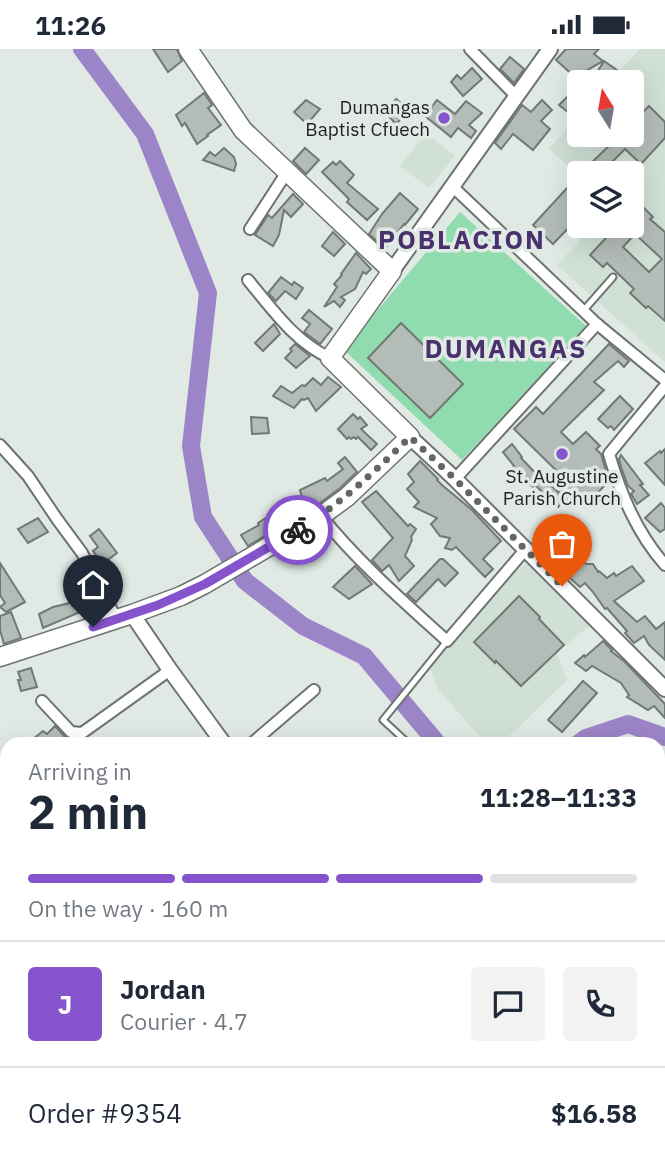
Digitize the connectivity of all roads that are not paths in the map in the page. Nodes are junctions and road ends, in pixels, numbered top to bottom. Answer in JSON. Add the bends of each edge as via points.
{"nodes":[{"id":1,"x":188,"y":49,"type":"edge"},
{"id":2,"x":470,"y":49,"type":"edge"},
{"id":3,"x":550,"y":49,"type":"edge"},
{"id":4,"x":516,"y":96,"type":"junction"},
{"id":5,"x":287,"y":172,"type":"junction"},
{"id":6,"x":452,"y":186,"type":"junction"},
{"id":7,"x":250,"y":229,"type":"dead end"},
{"id":8,"x":392,"y":271,"type":"junction"},
{"id":9,"x":613,"y":277,"type":"dead end"},
{"id":10,"x":248,"y":280,"type":"dead end"},
{"id":11,"x":584,"y":310,"type":"junction"},
{"id":12,"x":597,"y":324,"type":"junction"},
{"id":13,"x":330,"y":358,"type":"junction"},
{"id":14,"x":665,"y":383,"type":"edge"},
{"id":15,"x":410,"y":437,"type":"junction"},
{"id":16,"x":0,"y":445,"type":"edge"},
{"id":17,"x":455,"y":479,"type":"junction"},
{"id":18,"x":321,"y":516,"type":"junction"},
{"id":19,"x":525,"y":549,"type":"junction"},
{"id":20,"x":665,"y":565,"type":"edge"},
{"id":21,"x":125,"y":617,"type":"junction"},
{"id":22,"x":447,"y":641,"type":"junction"},
{"id":23,"x":0,"y":657,"type":"edge"},
{"id":24,"x":170,"y":670,"type":"junction"},
{"id":25,"x":665,"y":689,"type":"edge"},
{"id":26,"x":314,"y":690,"type":"dead end"},
{"id":27,"x":42,"y":701,"type":"dead end"},
{"id":28,"x":218,"y":737,"type":"edge"},
{"id":29,"x":259,"y":737,"type":"edge"},
{"id":30,"x":401,"y":737,"type":"edge"}],
"edges":[{"from":1,"to":5,"type":"main road","via":[[243,130]]},
{"from":2,"to":4,"type":"street"},
{"from":3,"to":4,"type":"street"},
{"from":4,"to":6,"type":"street"},
{"from":5,"to":7,"type":"street"},
{"from":5,"to":8,"type":"main road"},
{"from":6,"to":8,"type":"street"},
{"from":6,"to":11,"type":"street"},
{"from":8,"to":13,"type":"main road"},
{"from":9,"to":11,"type":"lane"},
{"from":10,"to":13,"type":"street","via":[[300,339]]},
{"from":11,"to":12,"type":"street"},
{"from":12,"to":14,"type":"street"},
{"from":12,"to":17,"type":"street"},
{"from":13,"to":15,"type":"main road"},
{"from":14,"to":20,"type":"street","via":[[609,454],[620,490],[649,547]]},
{"from":15,"to":17,"type":"street"},
{"from":15,"to":18,"type":"main road"},
{"from":16,"to":21,"type":"street","via":[[28,476]]},
{"from":17,"to":19,"type":"street"},
{"from":18,"to":21,"type":"main road","via":[[205,584]]},
{"from":18,"to":22,"type":"street","via":[[389,589]]},
{"from":19,"to":22,"type":"street"},
{"from":19,"to":25,"type":"street"},
{"from":21,"to":23,"type":"main road"},
{"from":21,"to":24,"type":"street"},
{"from":22,"to":30,"type":"lane","via":[[383,720]]},
{"from":24,"to":27,"type":"street","via":[[82,733],[71,732]]},
{"from":24,"to":28,"type":"street"},
{"from":26,"to":29,"type":"street"}]}
